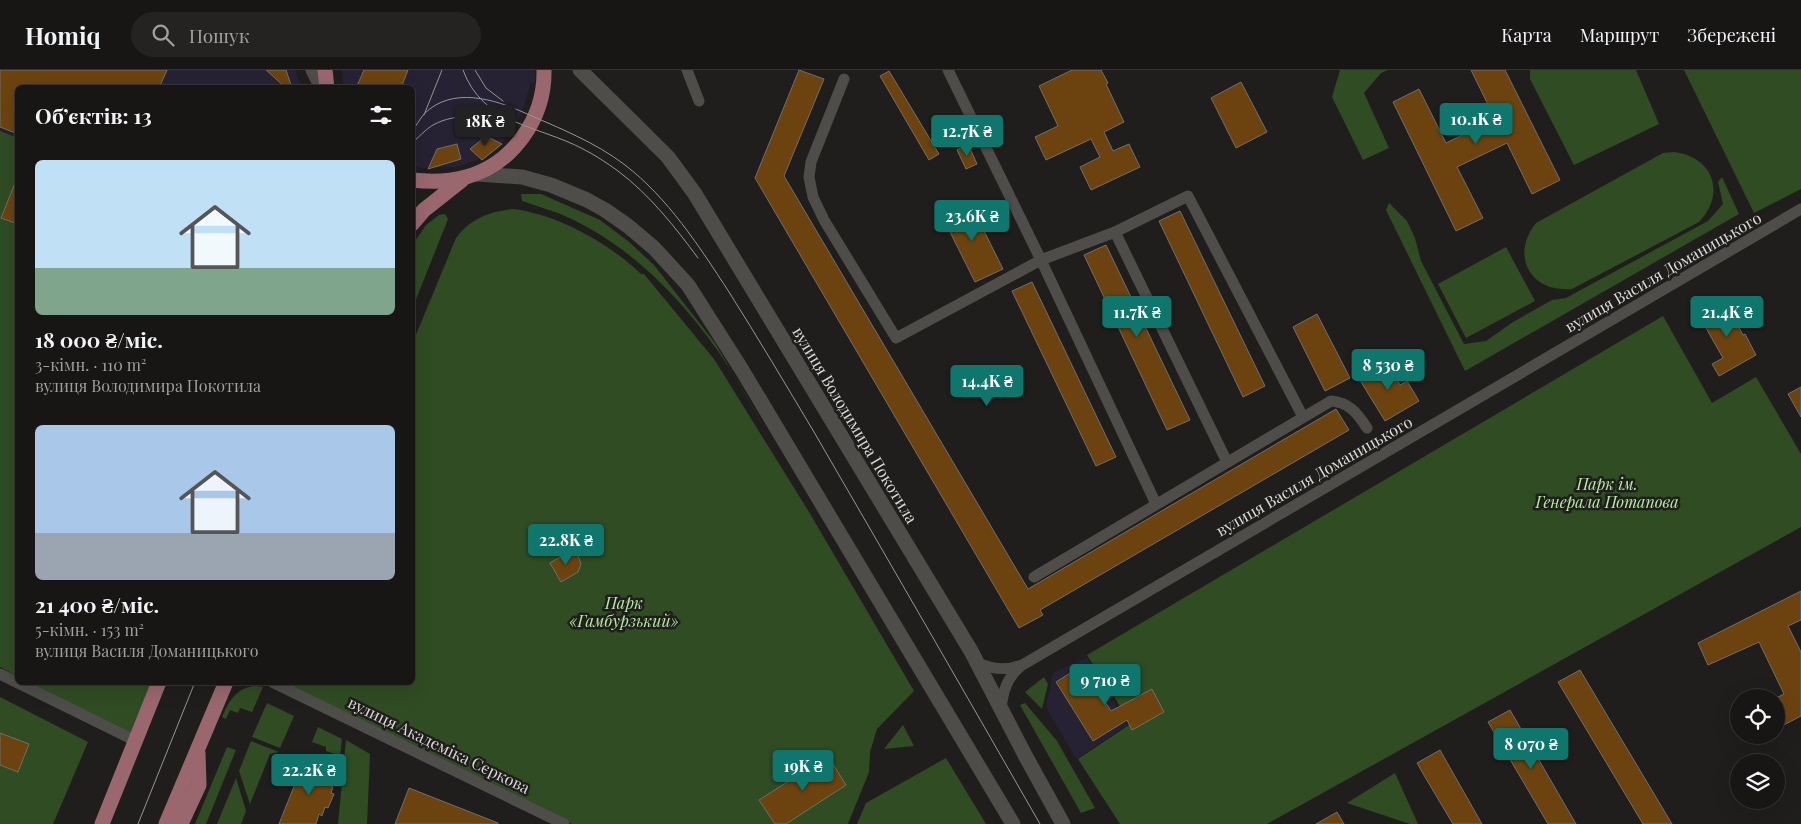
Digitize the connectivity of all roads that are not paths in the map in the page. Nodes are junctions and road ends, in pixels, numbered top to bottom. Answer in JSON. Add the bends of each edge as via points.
{"nodes":[{"id":1,"x":314,"y":70,"type":"edge"},
{"id":2,"x":325,"y":70,"type":"edge"},
{"id":3,"x":544,"y":70,"type":"edge"},
{"id":4,"x":580,"y":70,"type":"edge"},
{"id":5,"x":687,"y":70,"type":"edge"},
{"id":6,"x":948,"y":70,"type":"edge"},
{"id":7,"x":844,"y":79,"type":"dead end"},
{"id":8,"x":321,"y":85,"type":"edge"},
{"id":9,"x":326,"y":85,"type":"edge"},
{"id":10,"x":699,"y":101,"type":"dead end"},
{"id":11,"x":471,"y":176,"type":"junction"},
{"id":12,"x":415,"y":180,"type":"edge"},
{"id":13,"x":1801,"y":209,"type":"edge"},
{"id":14,"x":415,"y":220,"type":"edge"},
{"id":15,"x":1116,"y":232,"type":"junction"},
{"id":16,"x":1040,"y":260,"type":"junction"},
{"id":17,"x":1303,"y":417,"type":"junction"},
{"id":18,"x":1367,"y":428,"type":"dead end"},
{"id":19,"x":1227,"y":462,"type":"junction"},
{"id":20,"x":1156,"y":504,"type":"junction"},
{"id":21,"x":1034,"y":577,"type":"dead end"},
{"id":22,"x":978,"y":663,"type":"junction"},
{"id":23,"x":1024,"y":664,"type":"junction"},
{"id":24,"x":0,"y":674,"type":"edge"},
{"id":25,"x":15,"y":681,"type":"edge"},
{"id":26,"x":22,"y":685,"type":"edge"},
{"id":27,"x":158,"y":685,"type":"edge"},
{"id":28,"x":225,"y":685,"type":"edge"},
{"id":29,"x":278,"y":685,"type":"edge"},
{"id":30,"x":1001,"y":708,"type":"junction"},
{"id":31,"x":202,"y":740,"type":"junction"},
{"id":32,"x":136,"y":741,"type":"junction"},
{"id":33,"x":102,"y":824,"type":"edge"},
{"id":34,"x":166,"y":824,"type":"edge"},
{"id":35,"x":181,"y":824,"type":"edge"},
{"id":36,"x":564,"y":824,"type":"edge"},
{"id":37,"x":1013,"y":824,"type":"edge"},
{"id":38,"x":1063,"y":824,"type":"edge"}],
"edges":[{"from":1,"to":8,"type":"street"},
{"from":2,"to":9,"type":"main road"},
{"from":3,"to":11,"type":"main road","via":[[545,85],[537,113],[522,139],[502,159]]},
{"from":4,"to":22,"type":"street","name":"вулиця Володимира Покотила","via":[[668,157],[695,194]]},
{"from":5,"to":10,"type":"street"},
{"from":6,"to":16,"type":"street"},
{"from":7,"to":16,"type":"street","via":[[811,162],[809,177],[813,197],[896,338]]},
{"from":11,"to":12,"type":"main road","via":[[439,182]]},
{"from":11,"to":14,"type":"main road","via":[[424,210]]},
{"from":11,"to":37,"type":"street","via":[[522,177],[587,200],[634,231],[688,285]]},
{"from":13,"to":23,"type":"street","name":"вулиця Василя Доманицького"},
{"from":15,"to":16,"type":"street"},
{"from":15,"to":17,"type":"street","via":[[1188,196]]},
{"from":15,"to":19,"type":"street"},
{"from":16,"to":20,"type":"street"},
{"from":17,"to":18,"type":"street","via":[[1331,400],[1342,401]]},
{"from":17,"to":19,"type":"street"},
{"from":19,"to":20,"type":"street"},
{"from":20,"to":21,"type":"street"},
{"from":22,"to":23,"type":"street","name":"вулиця Василя Доманицького","via":[[998,669]]},
{"from":22,"to":30,"type":"street","name":"вулиця Володимира Покотила"},
{"from":23,"to":30,"type":"street","name":"вулиця Василя Доманицького","via":[[1010,678]]},
{"from":24,"to":25,"type":"street"},
{"from":26,"to":32,"type":"street"},
{"from":27,"to":32,"type":"main road"},
{"from":28,"to":31,"type":"main road"},
{"from":29,"to":36,"type":"street","name":"вулиця Академіка Сєркова"},
{"from":30,"to":38,"type":"street","name":"вулиця Володимира Покотила"},
{"from":31,"to":34,"type":"main road"},
{"from":31,"to":35,"type":"main road","via":[[198,754],[199,785]]},
{"from":32,"to":33,"type":"main road"}]}
